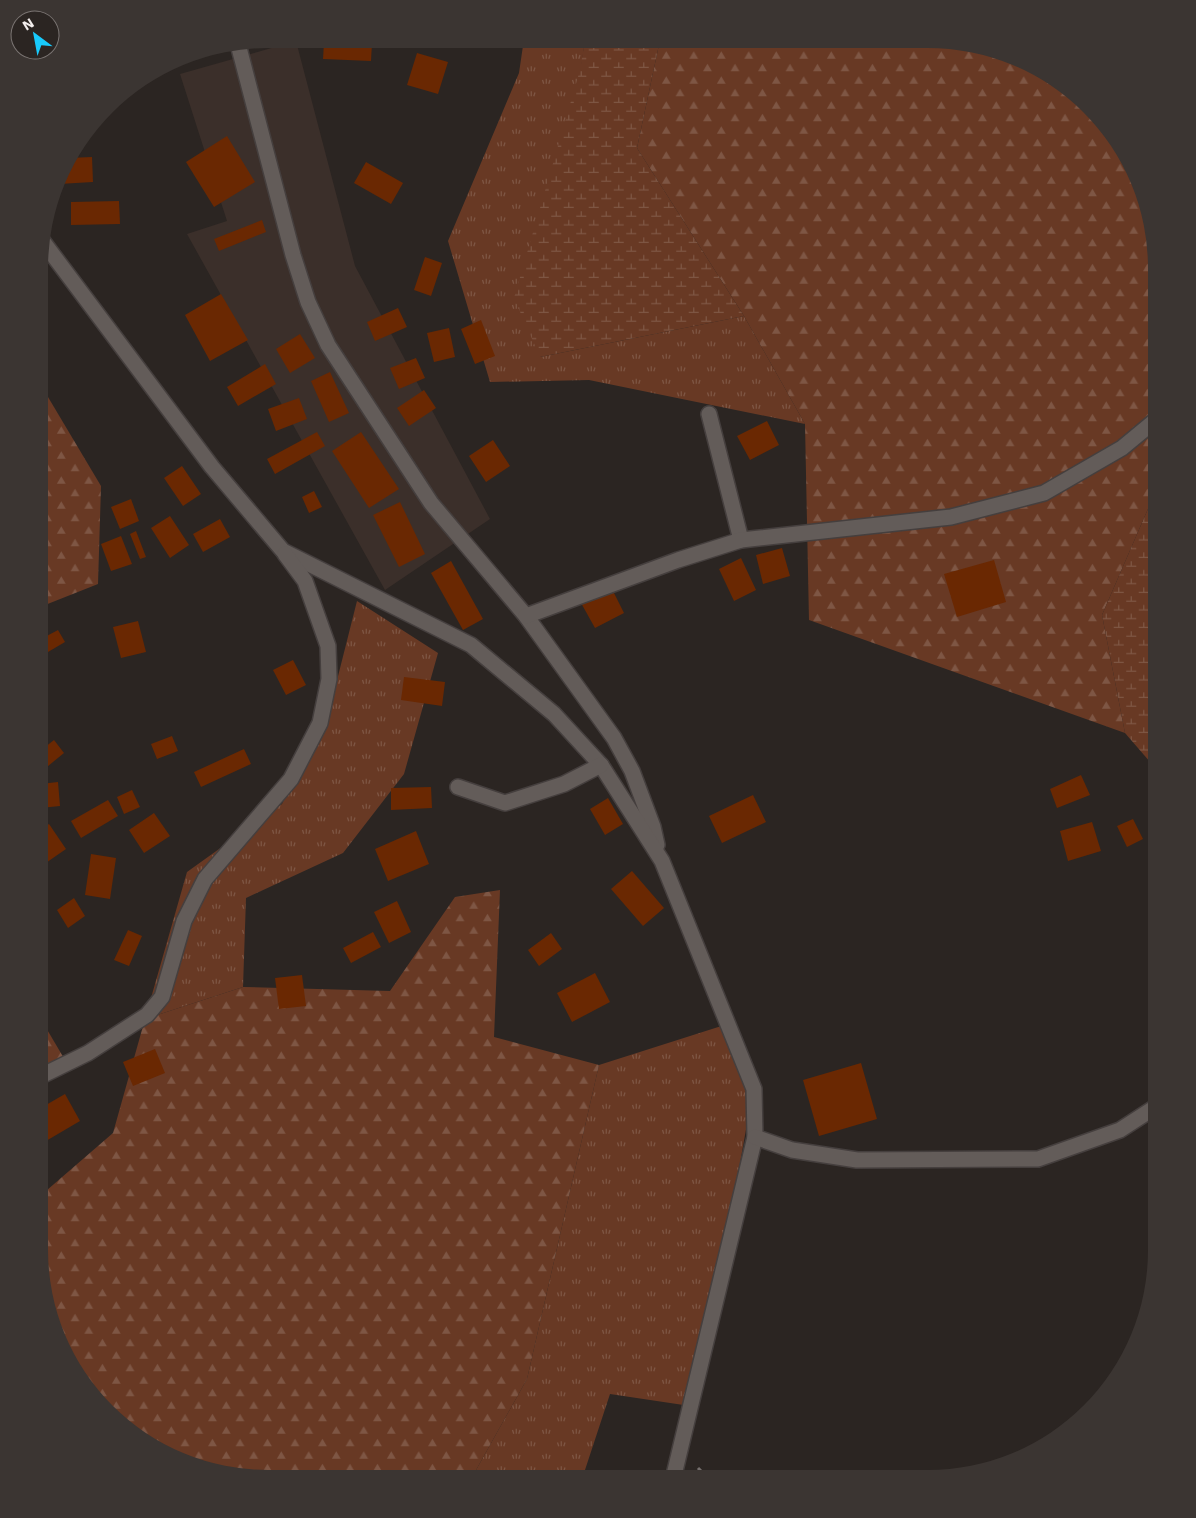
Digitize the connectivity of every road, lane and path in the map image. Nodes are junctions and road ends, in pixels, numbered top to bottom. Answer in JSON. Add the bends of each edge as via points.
{"nodes":[{"id":1,"x":239,"y":49,"type":"edge"},
{"id":2,"x":48,"y":249,"type":"edge"},
{"id":3,"x":709,"y":414,"type":"dead end"},
{"id":4,"x":1148,"y":426,"type":"edge"},
{"id":5,"x":741,"y":540,"type":"junction"},
{"id":6,"x":283,"y":551,"type":"junction"},
{"id":7,"x":526,"y":616,"type":"junction"},
{"id":8,"x":601,"y":765,"type":"junction"},
{"id":9,"x":458,"y":787,"type":"dead end"},
{"id":10,"x":662,"y":861,"type":"junction"},
{"id":11,"x":48,"y":1073,"type":"edge"},
{"id":12,"x":1148,"y":1112,"type":"edge"},
{"id":13,"x":755,"y":1137,"type":"junction"},
{"id":14,"x":675,"y":1470,"type":"edge"}],
"edges":[{"from":1,"to":7,"type":"street","via":[[293,255],[308,302],[328,345],[431,503]]},
{"from":2,"to":6,"type":"street","via":[[212,467]]},
{"from":3,"to":5,"type":"street"},
{"from":4,"to":5,"type":"street","via":[[1122,448],[1044,493],[951,517]]},
{"from":5,"to":7,"type":"street"},
{"from":6,"to":8,"type":"street","via":[[471,645],[554,714]]},
{"from":6,"to":11,"type":"street","via":[[305,581],[328,646],[329,679],[320,722],[291,778],[205,879],[184,921],[162,997],[147,1015],[88,1053]]},
{"from":7,"to":10,"type":"street","via":[[614,738],[632,772]]},
{"from":8,"to":9,"type":"street","via":[[564,784],[505,803]]},
{"from":8,"to":10,"type":"street"},
{"from":10,"to":13,"type":"street","via":[[754,1088]]},
{"from":12,"to":13,"type":"street","via":[[1120,1130],[1038,1159],[857,1160],[792,1150]]},
{"from":13,"to":14,"type":"street"}]}
